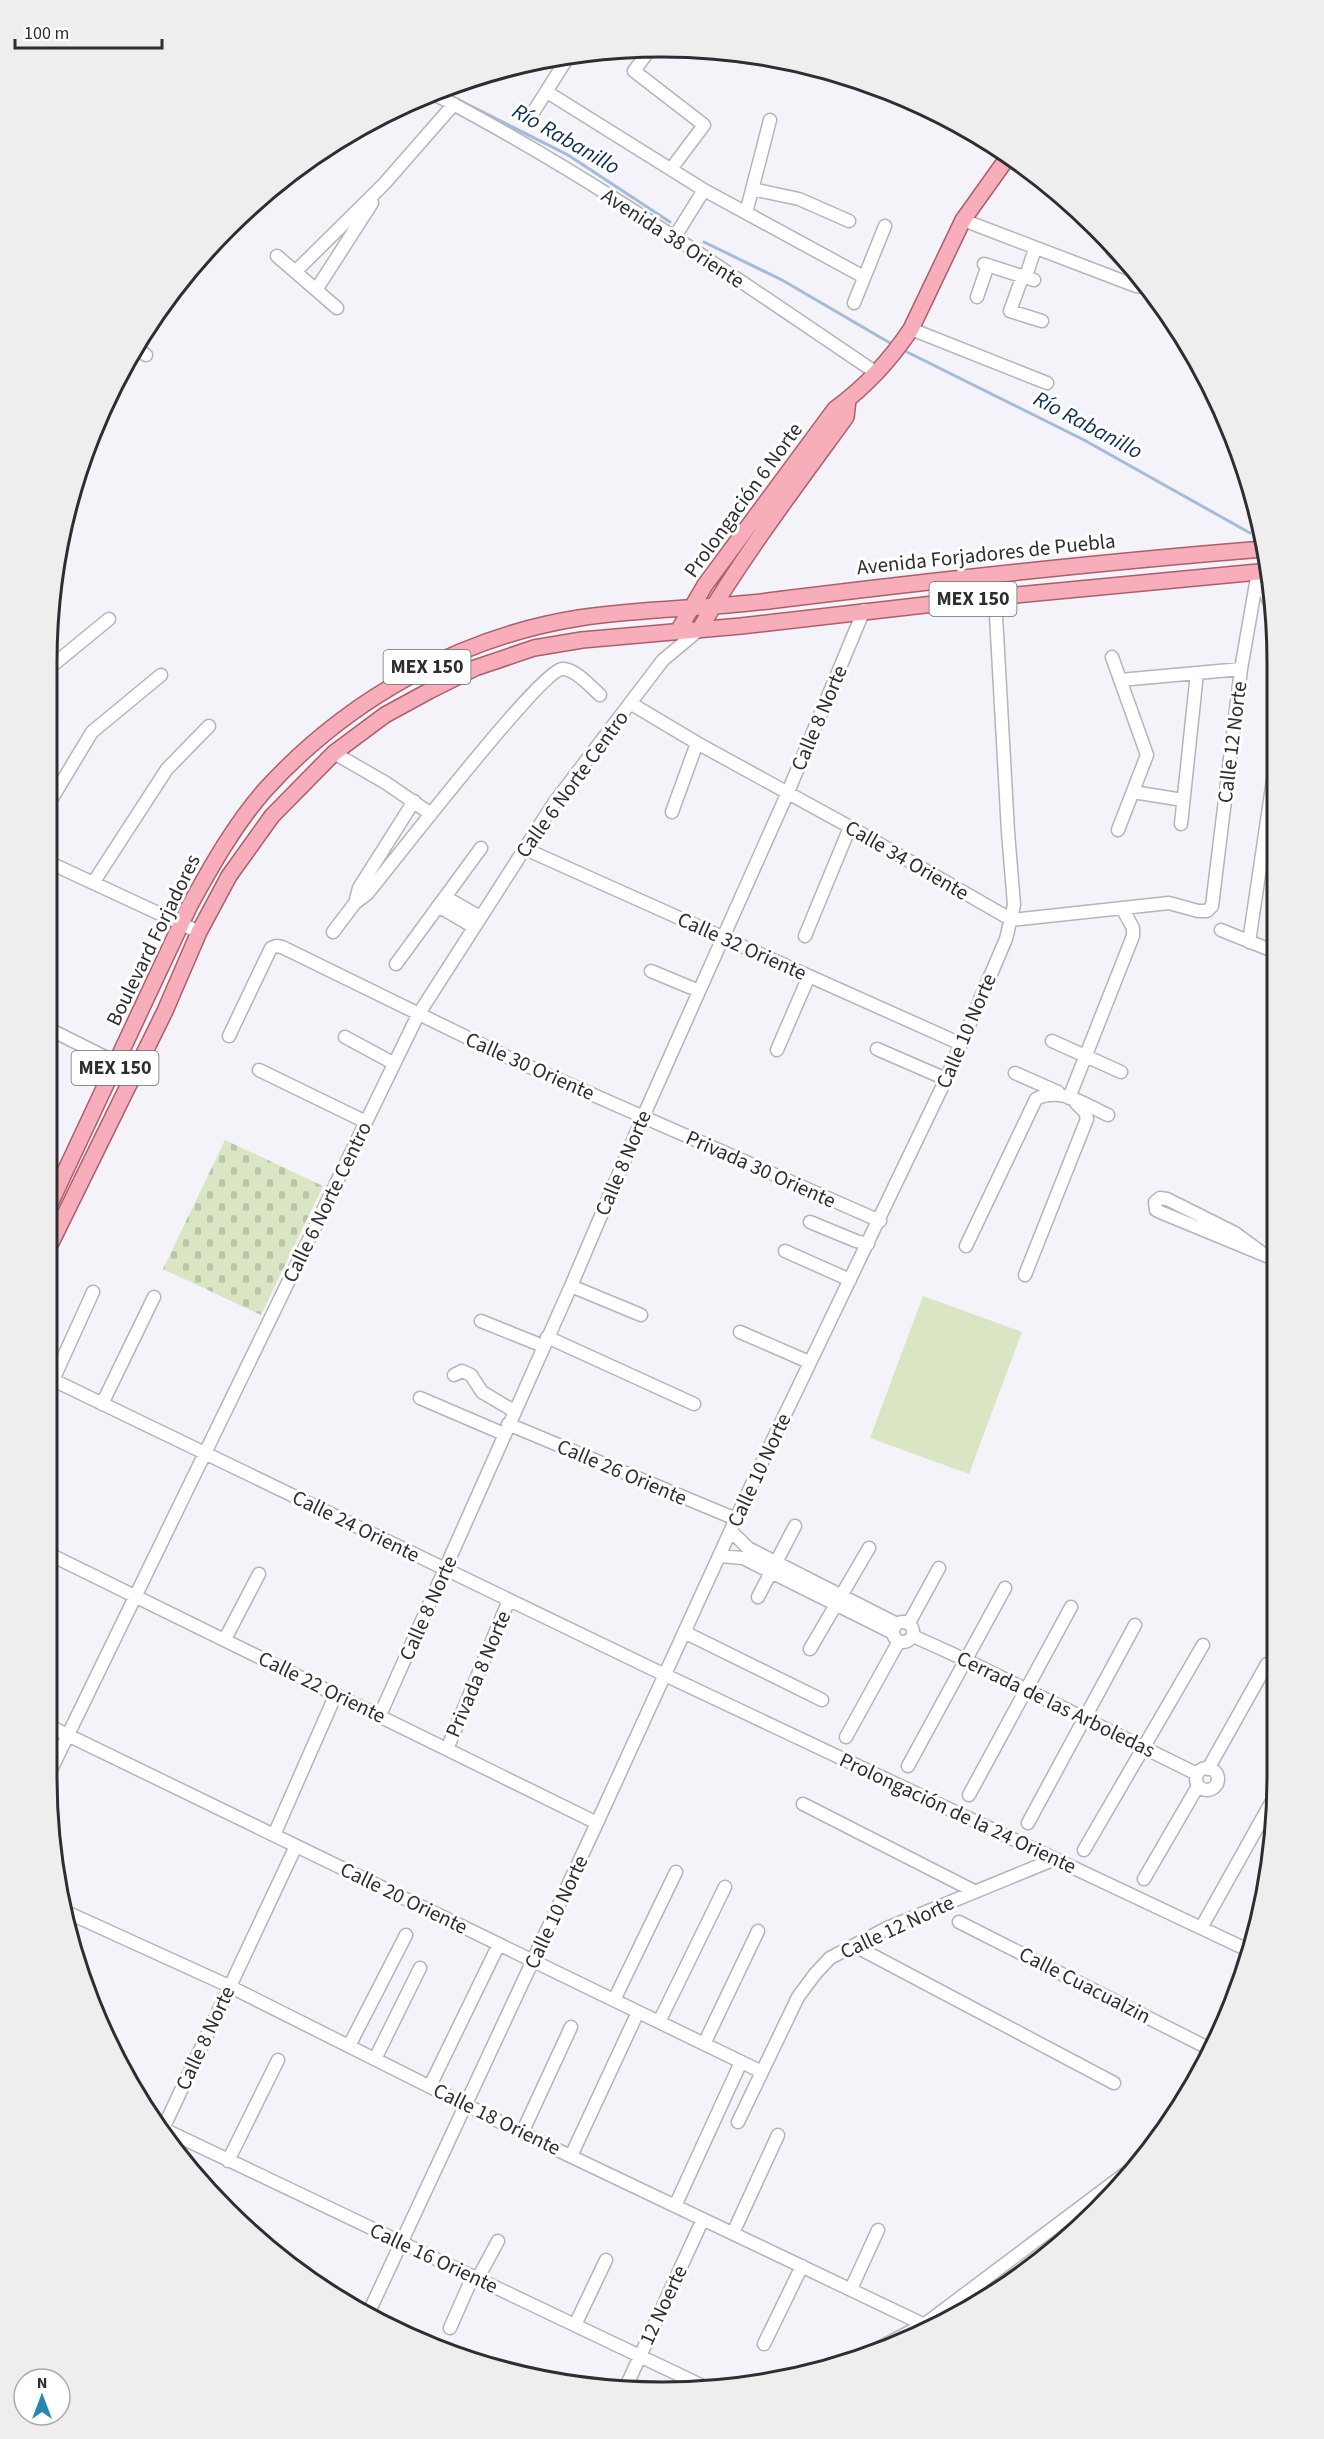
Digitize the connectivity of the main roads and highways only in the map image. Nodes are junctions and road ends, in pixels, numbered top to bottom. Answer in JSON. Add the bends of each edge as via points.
{"nodes":[{"id":1,"x":1004,"y":163,"type":"edge"},
{"id":2,"x":848,"y":400,"type":"junction"},
{"id":3,"x":1256,"y":550,"type":"edge"},
{"id":4,"x":1138,"y":559,"type":"junction"},
{"id":5,"x":1260,"y":572,"type":"edge"},
{"id":6,"x":1112,"y":587,"type":"junction"},
{"id":7,"x":713,"y":606,"type":"junction"},
{"id":8,"x":692,"y":607,"type":"junction"},
{"id":9,"x":699,"y":630,"type":"junction"},
{"id":10,"x":678,"y":631,"type":"junction"},
{"id":11,"x":57,"y":1189,"type":"edge"},
{"id":12,"x":57,"y":1231,"type":"edge"}],
"edges":[{"from":1,"to":2,"type":"main road","name":"Prolongación 6 Norte","via":[[963,220],[911,329]]},
{"from":2,"to":7,"type":"main road","name":"Prolongación 6 Norte","via":[[846,417]]},
{"from":2,"to":8,"type":"main road","name":"Prolongación 6 Norte","via":[[836,409],[735,543]]},
{"from":3,"to":4,"type":"main road","name":"Avenida Forjadores de Puebla","number":"MEX 150"},
{"from":4,"to":6,"type":"main road","via":[[1118,575]]},
{"from":4,"to":7,"type":"main road","name":"Avenida Forjadores de Puebla","number":"MEX 150"},
{"from":5,"to":6,"type":"main road","name":"Avenida Forjadores de Puebla","number":"MEX 150"},
{"from":6,"to":9,"type":"main road","name":"Avenida Forjadores de Puebla","number":"MEX 150"},
{"from":7,"to":8,"type":"main road","name":"Boulevard Forjadores","number":"MEX 150"},
{"from":7,"to":9,"type":"main road","name":"Prolongación 6 Norte"},
{"from":8,"to":10,"type":"main road","name":"Prolongación 6 Norte"},
{"from":8,"to":11,"type":"main road","name":"Boulevard Forjadores","number":"MEX 150","via":[[578,618],[530,628],[425,668],[334,725],[264,791],[213,863]]},
{"from":9,"to":10,"type":"main road","name":"Avenida Forjadores de Puebla","number":"MEX 150"},
{"from":10,"to":12,"type":"main road","name":"Boulevard Forjadores","number":"MEX 150","via":[[534,648],[475,668],[385,716],[334,753],[272,816],[229,876]]}]}
